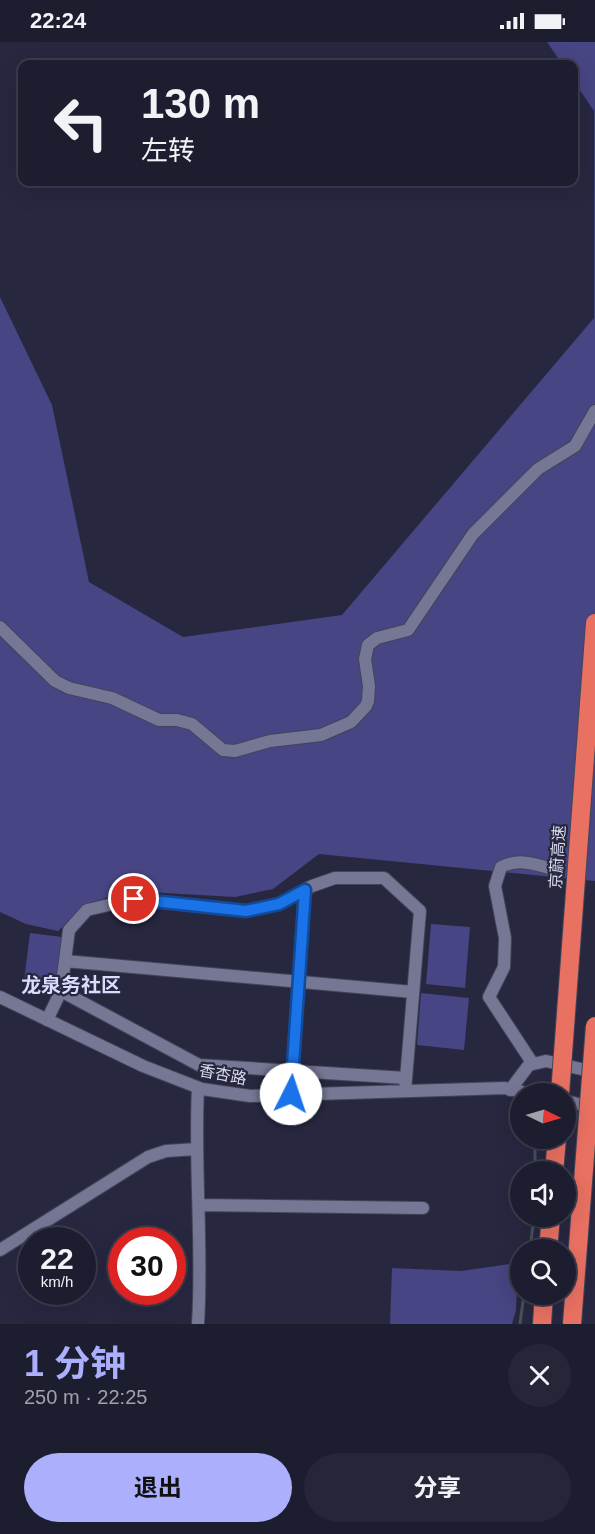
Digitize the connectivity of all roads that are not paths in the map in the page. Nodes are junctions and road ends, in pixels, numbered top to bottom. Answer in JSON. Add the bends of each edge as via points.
{"nodes":[{"id":1,"x":595,"y":411,"type":"edge"},
{"id":2,"x":595,"y":623,"type":"edge"},
{"id":3,"x":0,"y":627,"type":"edge"},
{"id":4,"x":553,"y":869,"type":"dead end"},
{"id":5,"x":305,"y":890,"type":"junction"},
{"id":6,"x":65,"y":961,"type":"junction"},
{"id":7,"x":299,"y":982,"type":"junction"},
{"id":8,"x":61,"y":991,"type":"junction"},
{"id":9,"x":413,"y":992,"type":"junction"},
{"id":10,"x":0,"y":997,"type":"edge"},
{"id":11,"x":47,"y":1020,"type":"junction"},
{"id":12,"x":595,"y":1026,"type":"edge"},
{"id":13,"x":533,"y":1064,"type":"junction"},
{"id":14,"x":595,"y":1069,"type":"edge"},
{"id":15,"x":293,"y":1070,"type":"junction"},
{"id":16,"x":515,"y":1083,"type":"edge"},
{"id":17,"x":561,"y":1083,"type":"edge"},
{"id":18,"x":405,"y":1084,"type":"junction"},
{"id":19,"x":198,"y":1088,"type":"junction"},
{"id":20,"x":510,"y":1090,"type":"edge"},
{"id":21,"x":291,"y":1094,"type":"junction"},
{"id":22,"x":576,"y":1103,"type":"edge"},
{"id":23,"x":595,"y":1108,"type":"edge"},
{"id":24,"x":197,"y":1149,"type":"junction"},
{"id":25,"x":199,"y":1206,"type":"junction"},
{"id":26,"x":423,"y":1208,"type":"dead end"},
{"id":27,"x":0,"y":1250,"type":"edge"},
{"id":28,"x":543,"y":1305,"type":"edge"},
{"id":29,"x":198,"y":1324,"type":"edge"},
{"id":30,"x":542,"y":1324,"type":"edge"},
{"id":31,"x":572,"y":1324,"type":"edge"}],
"edges":[{"from":1,"to":3,"type":"street","via":[[575,446],[538,469],[473,534],[408,630],[377,638],[368,645],[366,706],[351,722],[321,735],[223,750],[192,724],[159,720],[112,698],[55,681]]},
{"from":2,"to":17,"type":"highway","name":"京蔚高速","bridge":true},
{"from":4,"to":13,"type":"street","via":[[527,861],[510,862],[501,867],[495,886],[505,938],[504,967],[489,997]]},
{"from":5,"to":6,"type":"street","via":[[279,904],[246,911],[134,899],[87,910],[69,930]]},
{"from":5,"to":7,"type":"street"},
{"from":5,"to":9,"type":"street","via":[[335,878],[384,878],[420,911]]},
{"from":6,"to":7,"type":"street"},
{"from":6,"to":8,"type":"street"},
{"from":7,"to":9,"type":"street"},
{"from":7,"to":15,"type":"street"},
{"from":8,"to":11,"type":"street"},
{"from":8,"to":15,"type":"street","via":[[199,1065]]},
{"from":9,"to":18,"type":"street"},
{"from":10,"to":11,"type":"street","name":"香杏路"},
{"from":11,"to":19,"type":"street","name":"香杏路"},
{"from":12,"to":31,"type":"highway","bridge":true},
{"from":13,"to":14,"type":"street","via":[[546,1061]]},
{"from":13,"to":16,"type":"street"},
{"from":15,"to":18,"type":"street"},
{"from":15,"to":21,"type":"street"},
{"from":18,"to":20,"type":"street","name":"香杏路"},
{"from":18,"to":21,"type":"street","name":"香杏路"},
{"from":19,"to":21,"type":"street","name":"香杏路","via":[[250,1096]]},
{"from":19,"to":24,"type":"street"},
{"from":22,"to":23,"type":"street"},
{"from":24,"to":25,"type":"street"},
{"from":24,"to":27,"type":"street","via":[[166,1151],[148,1157]]},
{"from":25,"to":26,"type":"street"},
{"from":25,"to":29,"type":"street"},
{"from":28,"to":30,"type":"highway"}]}
